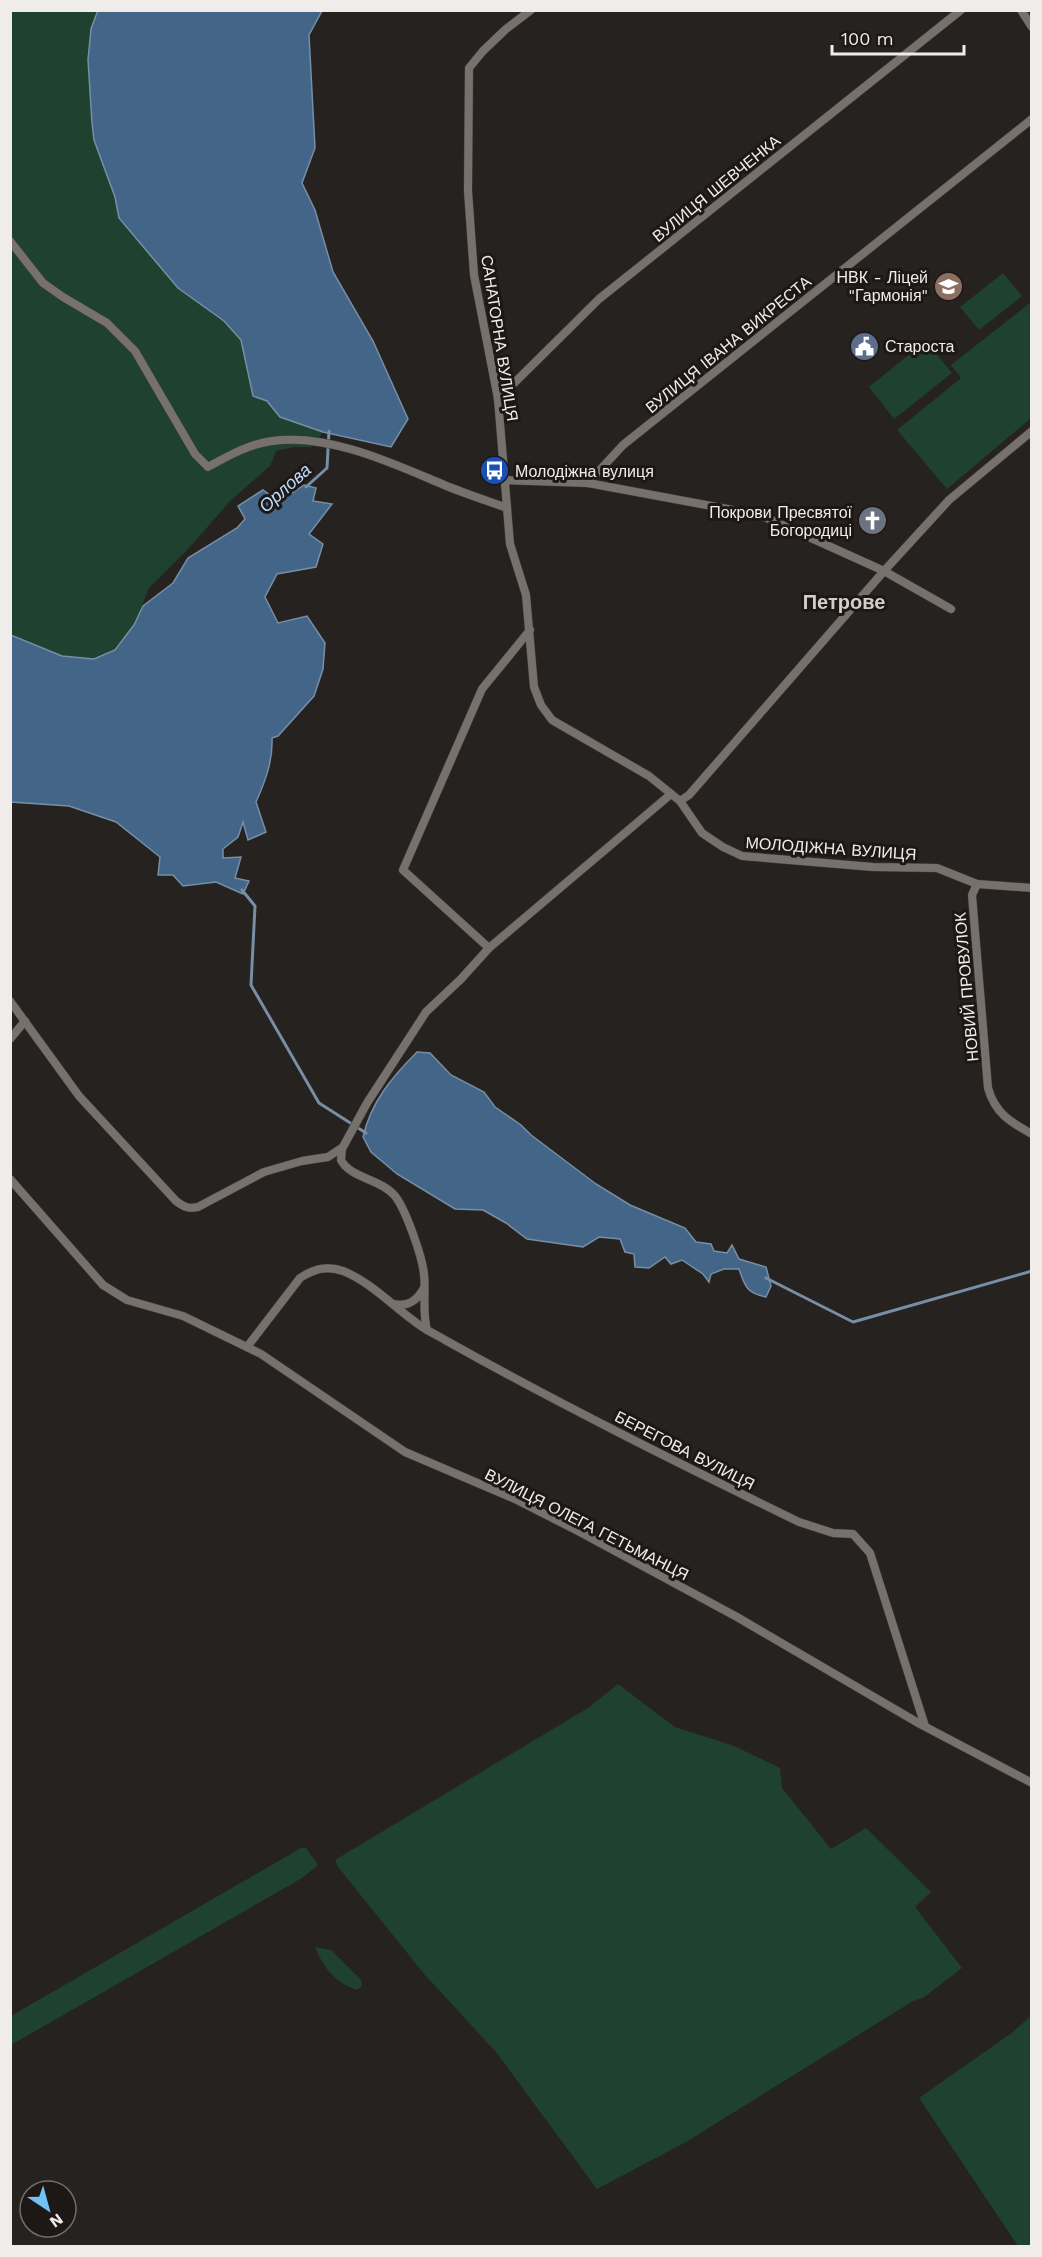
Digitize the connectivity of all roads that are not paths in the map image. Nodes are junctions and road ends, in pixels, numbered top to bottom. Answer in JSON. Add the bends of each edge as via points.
{"nodes":[{"id":1,"x":531,"y":10,"type":"edge"},
{"id":2,"x":961,"y":10,"type":"edge"},
{"id":3,"x":1021,"y":10,"type":"edge"},
{"id":4,"x":1032,"y":27,"type":"edge"},
{"id":5,"x":1032,"y":119,"type":"edge"},
{"id":6,"x":10,"y":241,"type":"edge"},
{"id":7,"x":498,"y":399,"type":"junction"},
{"id":8,"x":1032,"y":431,"type":"edge"},
{"id":9,"x":504,"y":480,"type":"junction"},
{"id":10,"x":588,"y":483,"type":"junction"},
{"id":11,"x":507,"y":508,"type":"junction"},
{"id":12,"x":884,"y":571,"type":"junction"},
{"id":13,"x":951,"y":609,"type":"dead end"},
{"id":14,"x":530,"y":630,"type":"junction"},
{"id":15,"x":671,"y":794,"type":"junction"},
{"id":16,"x":680,"y":801,"type":"junction"},
{"id":17,"x":977,"y":884,"type":"junction"},
{"id":18,"x":1032,"y":888,"type":"edge"},
{"id":19,"x":489,"y":948,"type":"junction"},
{"id":20,"x":10,"y":1001,"type":"edge"},
{"id":21,"x":25,"y":1021,"type":"junction"},
{"id":22,"x":10,"y":1039,"type":"edge"},
{"id":23,"x":1032,"y":1134,"type":"edge"},
{"id":24,"x":343,"y":1147,"type":"junction"},
{"id":25,"x":10,"y":1179,"type":"edge"},
{"id":26,"x":425,"y":1287,"type":"junction"},
{"id":27,"x":392,"y":1303,"type":"junction"},
{"id":28,"x":428,"y":1330,"type":"junction"},
{"id":29,"x":247,"y":1347,"type":"junction"},
{"id":30,"x":925,"y":1726,"type":"junction"},
{"id":31,"x":1032,"y":1782,"type":"edge"}],
"edges":[{"from":1,"to":7,"type":"street","name":"САНАТОРНА ВУЛИЦЯ","via":[[469,68],[468,191],[474,275]]},
{"from":2,"to":7,"type":"street","name":"ВУЛИЦЯ ШЕВЧЕНКА","via":[[599,299]]},
{"from":3,"to":4,"type":"street"},
{"from":5,"to":10,"type":"street","name":"ВУЛИЦЯ ІВАНА ВИКРЕСТА","via":[[623,445]]},
{"from":6,"to":11,"type":"street","via":[[44,283],[107,323],[135,351],[195,454],[208,467],[236,452],[273,441],[322,442],[399,464]]},
{"from":7,"to":9,"type":"street","name":"САНАТОРНА ВУЛИЦЯ"},
{"from":8,"to":12,"type":"street","via":[[949,500]]},
{"from":9,"to":10,"type":"street"},
{"from":9,"to":11,"type":"street","name":"САНАТОРНА ВУЛИЦЯ"},
{"from":10,"to":12,"type":"street","via":[[760,515]]},
{"from":11,"to":14,"type":"street","name":"САНАТОРНА ВУЛИЦЯ","via":[[510,544],[526,595]]},
{"from":12,"to":13,"type":"street"},
{"from":12,"to":16,"type":"street"},
{"from":14,"to":15,"type":"street","name":"МОЛОДІЖНА ВУЛИЦЯ","via":[[534,687],[552,720]]},
{"from":14,"to":19,"type":"street","via":[[482,689],[403,870]]},
{"from":15,"to":16,"type":"street","name":"МОЛОДІЖНА ВУЛИЦЯ"},
{"from":15,"to":19,"type":"street"},
{"from":16,"to":17,"type":"street","name":"МОЛОДІЖНА ВУЛИЦЯ","via":[[702,833],[742,856],[937,868]]},
{"from":17,"to":18,"type":"street","name":"МОЛОДІЖНА ВУЛИЦЯ"},
{"from":17,"to":23,"type":"street","name":"НОВИЙ ПРОВУЛОК","via":[[972,895],[988,1088],[1001,1114]]},
{"from":19,"to":24,"type":"street","via":[[426,1012]]},
{"from":20,"to":21,"type":"street"},
{"from":21,"to":22,"type":"street"},
{"from":21,"to":24,"type":"street","via":[[79,1096],[149,1174],[180,1204],[191,1209],[264,1172],[328,1157]]},
{"from":24,"to":26,"type":"street","via":[[343,1164],[387,1188],[401,1205],[424,1272]]},
{"from":25,"to":29,"type":"street","name":"ВУЛИЦЯ ОЛЕГА ГЕТЬМАНЦЯ","via":[[103,1286],[127,1300],[183,1316]]},
{"from":26,"to":27,"type":"street","via":[[414,1302]]},
{"from":26,"to":28,"type":"street"},
{"from":27,"to":28,"type":"street","name":"БЕРЕГОВА ВУЛИЦЯ"},
{"from":27,"to":29,"type":"street","name":"БЕРЕГОВА ВУЛИЦЯ","via":[[357,1278],[334,1268],[310,1271],[294,1283]]},
{"from":28,"to":30,"type":"street","name":"БЕРЕГОВА ВУЛИЦЯ","via":[[799,1522],[833,1533],[853,1534],[870,1553]]},
{"from":29,"to":30,"type":"street","name":"ВУЛИЦЯ ОЛЕГА ГЕТЬМАНЦЯ","via":[[405,1452],[515,1499],[588,1536]]},
{"from":30,"to":31,"type":"street","name":"ВУЛИЦЯ ОЛЕГА ГЕТЬМАНЦЯ"}]}
